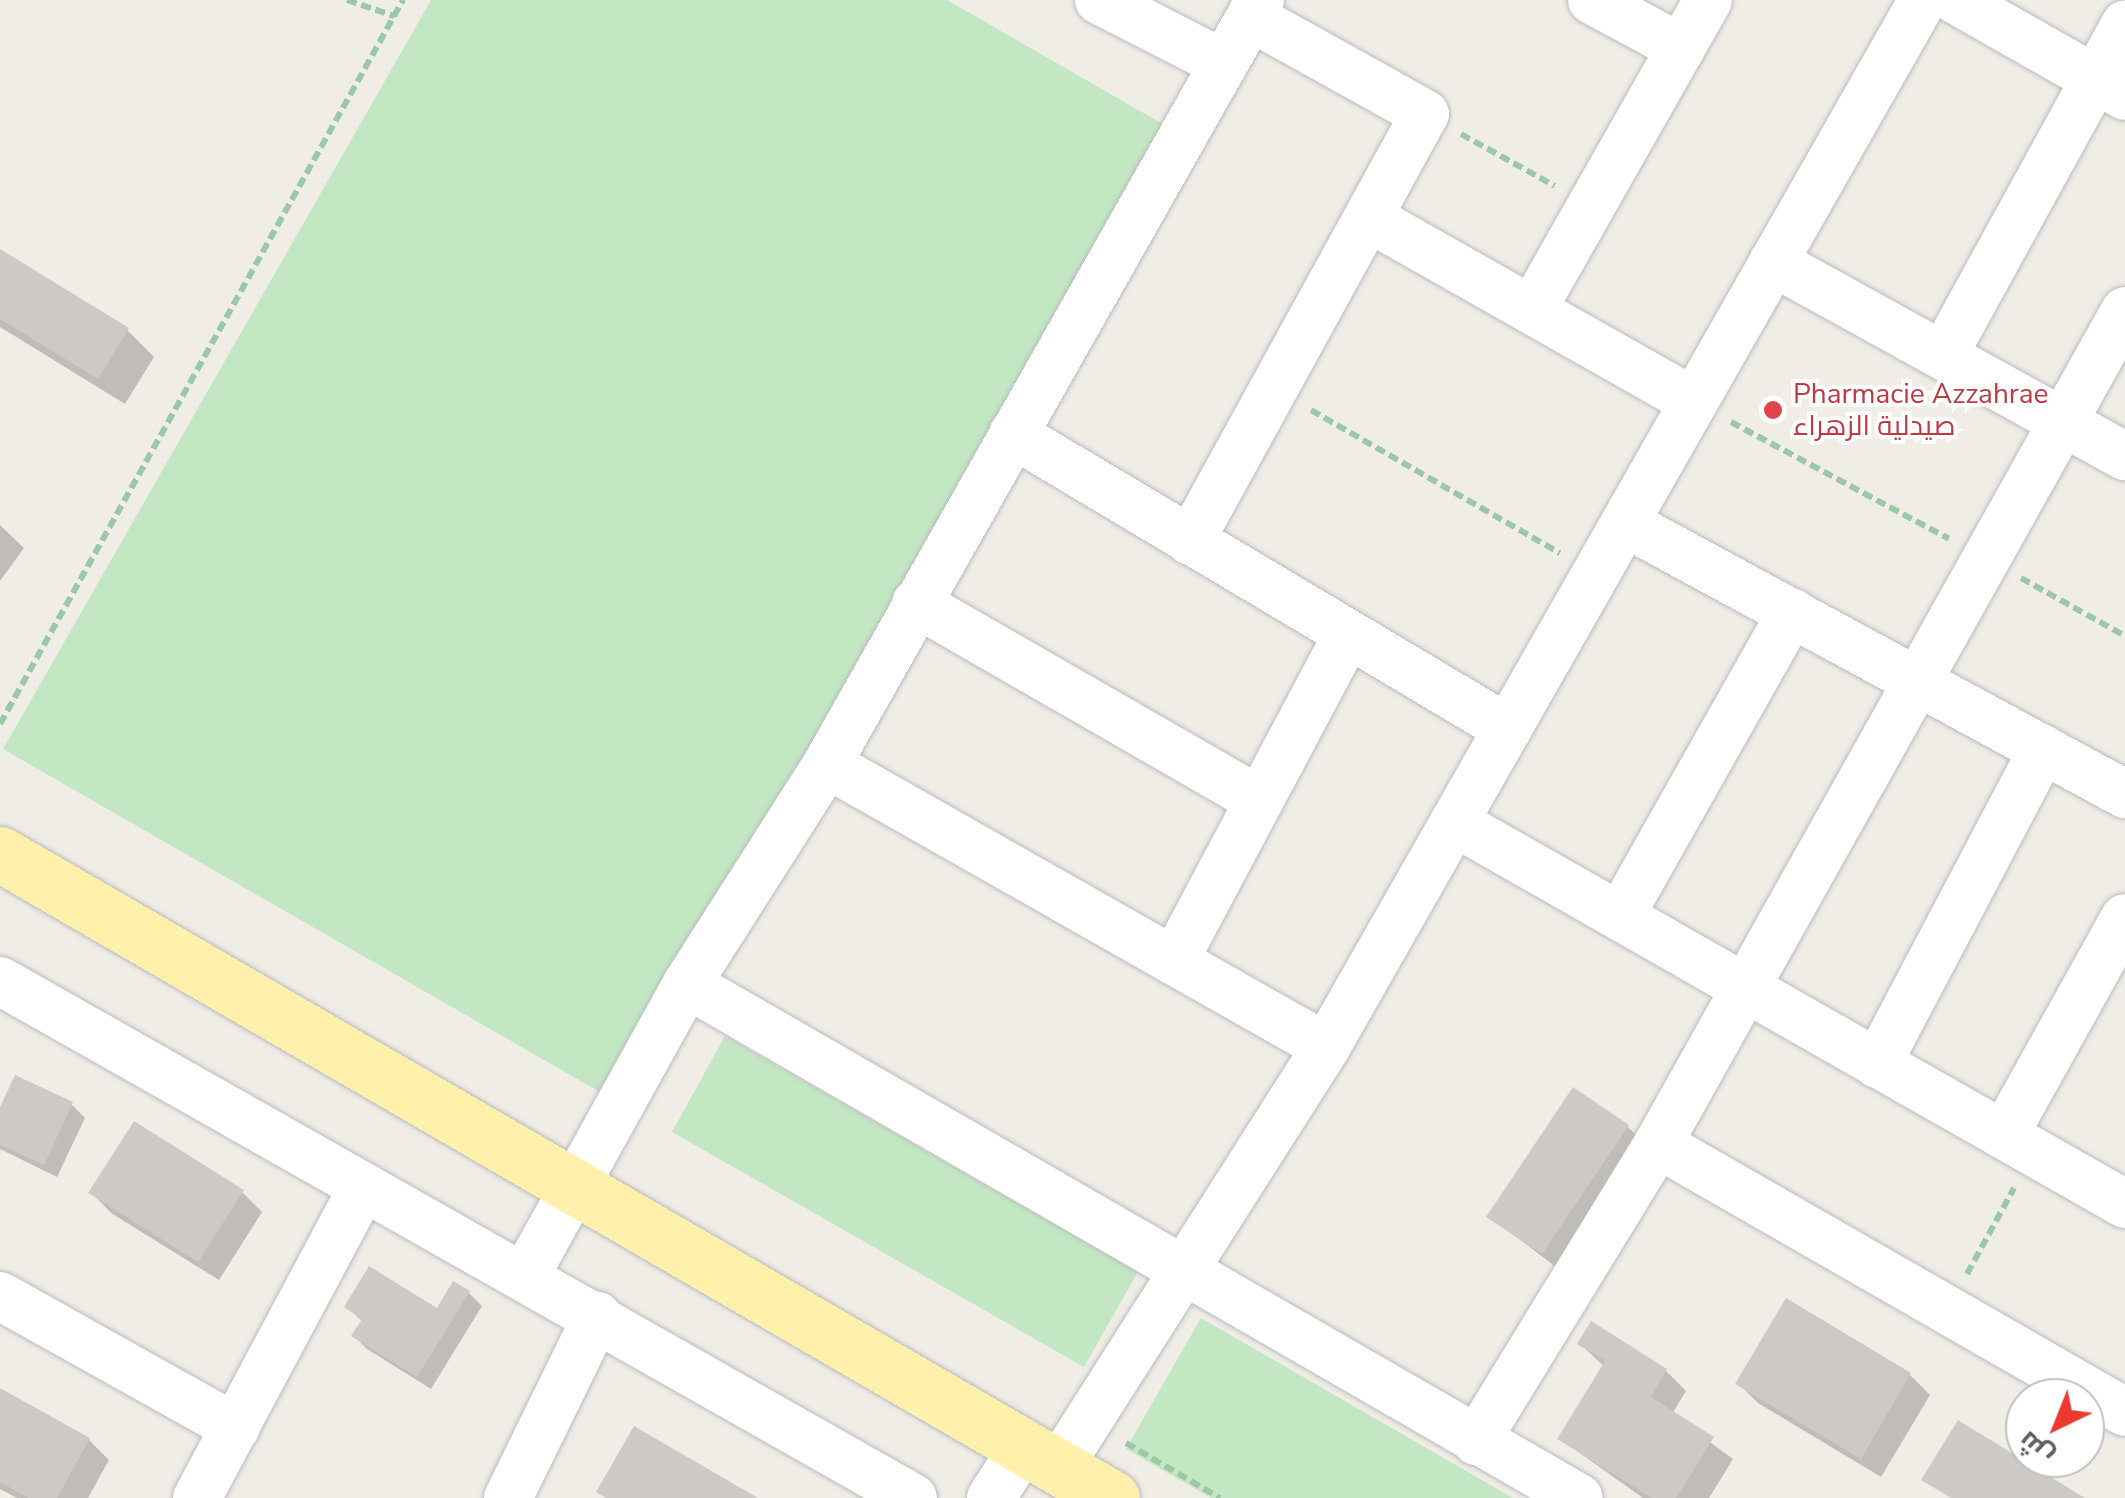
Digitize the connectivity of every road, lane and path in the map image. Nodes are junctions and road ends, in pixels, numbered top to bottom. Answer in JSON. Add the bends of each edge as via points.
{"nodes":[{"id":1,"x":346,"y":0,"type":"edge"},
{"id":2,"x":403,"y":0,"type":"edge"},
{"id":3,"x":1099,"y":0,"type":"edge"},
{"id":4,"x":1592,"y":0,"type":"edge"},
{"id":5,"x":1708,"y":0,"type":"edge"},
{"id":6,"x":1923,"y":0,"type":"edge"},
{"id":7,"x":1956,"y":0,"type":"edge"},
{"id":8,"x":1255,"y":8,"type":"edge"},
{"id":9,"x":394,"y":16,"type":"junction"},
{"id":10,"x":2125,"y":26,"type":"edge"},
{"id":11,"x":1681,"y":48,"type":"junction"},
{"id":12,"x":1224,"y":64,"type":"junction"},
{"id":13,"x":2110,"y":88,"type":"edge"},
{"id":14,"x":1424,"y":114,"type":"junction"},
{"id":15,"x":1592,"y":206,"type":"junction"},
{"id":16,"x":1369,"y":218,"type":"junction"},
{"id":17,"x":1773,"y":262,"type":"junction"},
{"id":18,"x":1532,"y":310,"type":"junction"},
{"id":19,"x":2125,"y":311,"type":"edge"},
{"id":20,"x":1944,"y":354,"type":"junction"},
{"id":21,"x":1275,"y":389,"type":"junction"},
{"id":22,"x":1692,"y":401,"type":"junction"},
{"id":23,"x":2064,"y":422,"type":"junction"},
{"id":24,"x":1013,"y":434,"type":"junction"},
{"id":25,"x":2125,"y":456,"type":"edge"},
{"id":26,"x":1625,"y":523,"type":"junction"},
{"id":27,"x":1190,"y":541,"type":"junction"},
{"id":28,"x":1986,"y":559,"type":"junction"},
{"id":29,"x":1596,"y":574,"type":"junction"},
{"id":30,"x":916,"y":603,"type":"junction"},
{"id":31,"x":1792,"y":612,"type":"junction"},
{"id":32,"x":1347,"y":636,"type":"junction"},
{"id":33,"x":2125,"y":636,"type":"edge"},
{"id":34,"x":1917,"y":678,"type":"junction"},
{"id":35,"x":0,"y":724,"type":"edge"},
{"id":36,"x":1508,"y":729,"type":"junction"},
{"id":37,"x":2043,"y":749,"type":"junction"},
{"id":38,"x":827,"y":764,"type":"junction"},
{"id":39,"x":2125,"y":794,"type":"edge"},
{"id":40,"x":1259,"y":800,"type":"junction"},
{"id":41,"x":1454,"y":822,"type":"junction"},
{"id":42,"x":0,"y":854,"type":"edge"},
{"id":43,"x":1620,"y":916,"type":"junction"},
{"id":44,"x":2125,"y":918,"type":"edge"},
{"id":45,"x":1174,"y":961,"type":"junction"},
{"id":46,"x":0,"y":981,"type":"edge"},
{"id":47,"x":687,"y":984,"type":"junction"},
{"id":48,"x":1745,"y":988,"type":"junction"},
{"id":49,"x":1326,"y":1047,"type":"junction"},
{"id":50,"x":1878,"y":1064,"type":"junction"},
{"id":51,"x":1658,"y":1144,"type":"junction"},
{"id":52,"x":2019,"y":1144,"type":"junction"},
{"id":53,"x":575,"y":1185,"type":"junction"},
{"id":54,"x":363,"y":1188,"type":"junction"},
{"id":55,"x":2125,"y":1204,"type":"edge"},
{"id":56,"x":1180,"y":1271,"type":"junction"},
{"id":57,"x":525,"y":1276,"type":"junction"},
{"id":58,"x":0,"y":1296,"type":"edge"},
{"id":59,"x":1948,"y":1310,"type":"junction"},
{"id":60,"x":597,"y":1316,"type":"junction"},
{"id":61,"x":2125,"y":1412,"type":"edge"},
{"id":62,"x":236,"y":1428,"type":"junction"},
{"id":63,"x":1118,"y":1438,"type":"dead end"},
{"id":64,"x":1476,"y":1441,"type":"junction"},
{"id":65,"x":1041,"y":1458,"type":"junction"},
{"id":66,"x":197,"y":1498,"type":"edge"},
{"id":67,"x":508,"y":1498,"type":"edge"},
{"id":68,"x":913,"y":1498,"type":"edge"},
{"id":69,"x":991,"y":1498,"type":"edge"},
{"id":70,"x":1112,"y":1498,"type":"edge"},
{"id":71,"x":1220,"y":1498,"type":"edge"},
{"id":72,"x":1579,"y":1498,"type":"edge"}],
"edges":[{"from":1,"to":9,"type":"path"},
{"from":2,"to":9,"type":"path"},
{"from":3,"to":12,"type":"street"},
{"from":4,"to":11,"type":"street"},
{"from":5,"to":11,"type":"street"},
{"from":6,"to":17,"type":"street"},
{"from":7,"to":13,"type":"street"},
{"from":8,"to":12,"type":"street"},
{"from":8,"to":14,"type":"street"},
{"from":9,"to":35,"type":"path"},
{"from":10,"to":13,"type":"street"},
{"from":11,"to":15,"type":"street"},
{"from":12,"to":24,"type":"street"},
{"from":13,"to":20,"type":"street"},
{"from":14,"to":15,"type":"path"},
{"from":14,"to":16,"type":"street"},
{"from":15,"to":18,"type":"street"},
{"from":16,"to":18,"type":"street"},
{"from":16,"to":21,"type":"street"},
{"from":17,"to":20,"type":"street"},
{"from":17,"to":22,"type":"street"},
{"from":18,"to":22,"type":"street"},
{"from":19,"to":23,"type":"street"},
{"from":20,"to":23,"type":"street"},
{"from":21,"to":27,"type":"street"},
{"from":21,"to":29,"type":"path"},
{"from":22,"to":26,"type":"street"},
{"from":22,"to":28,"type":"path"},
{"from":23,"to":25,"type":"street"},
{"from":23,"to":28,"type":"street"},
{"from":24,"to":27,"type":"street"},
{"from":24,"to":30,"type":"street"},
{"from":26,"to":29,"type":"street"},
{"from":26,"to":31,"type":"street"},
{"from":27,"to":32,"type":"street"},
{"from":28,"to":33,"type":"path"},
{"from":28,"to":34,"type":"street"},
{"from":29,"to":36,"type":"street"},
{"from":30,"to":38,"type":"street"},
{"from":30,"to":40,"type":"street"},
{"from":31,"to":34,"type":"street"},
{"from":31,"to":43,"type":"street"},
{"from":32,"to":36,"type":"street"},
{"from":32,"to":40,"type":"street"},
{"from":34,"to":37,"type":"street"},
{"from":34,"to":48,"type":"street"},
{"from":36,"to":41,"type":"street"},
{"from":37,"to":39,"type":"street"},
{"from":37,"to":50,"type":"street"},
{"from":38,"to":45,"type":"street"},
{"from":38,"to":47,"type":"street"},
{"from":40,"to":45,"type":"street"},
{"from":41,"to":43,"type":"street"},
{"from":41,"to":49,"type":"street"},
{"from":42,"to":53,"type":"main road"},
{"from":43,"to":48,"type":"street"},
{"from":44,"to":52,"type":"street"},
{"from":45,"to":49,"type":"street"},
{"from":46,"to":54,"type":"street"},
{"from":47,"to":53,"type":"street"},
{"from":47,"to":56,"type":"street"},
{"from":48,"to":50,"type":"street"},
{"from":48,"to":51,"type":"street"},
{"from":49,"to":56,"type":"street"},
{"from":50,"to":52,"type":"street"},
{"from":51,"to":59,"type":"street"},
{"from":51,"to":64,"type":"street"},
{"from":52,"to":55,"type":"street"},
{"from":52,"to":59,"type":"path"},
{"from":53,"to":57,"type":"street"},
{"from":53,"to":65,"type":"main road"},
{"from":54,"to":57,"type":"street"},
{"from":54,"to":62,"type":"street"},
{"from":56,"to":64,"type":"street"},
{"from":56,"to":65,"type":"street"},
{"from":57,"to":60,"type":"street"},
{"from":58,"to":62,"type":"street"},
{"from":59,"to":61,"type":"street"},
{"from":60,"to":67,"type":"street"},
{"from":60,"to":68,"type":"street"},
{"from":62,"to":66,"type":"street"},
{"from":63,"to":71,"type":"path"},
{"from":64,"to":72,"type":"street"},
{"from":65,"to":69,"type":"street"},
{"from":65,"to":70,"type":"main road"}]}
